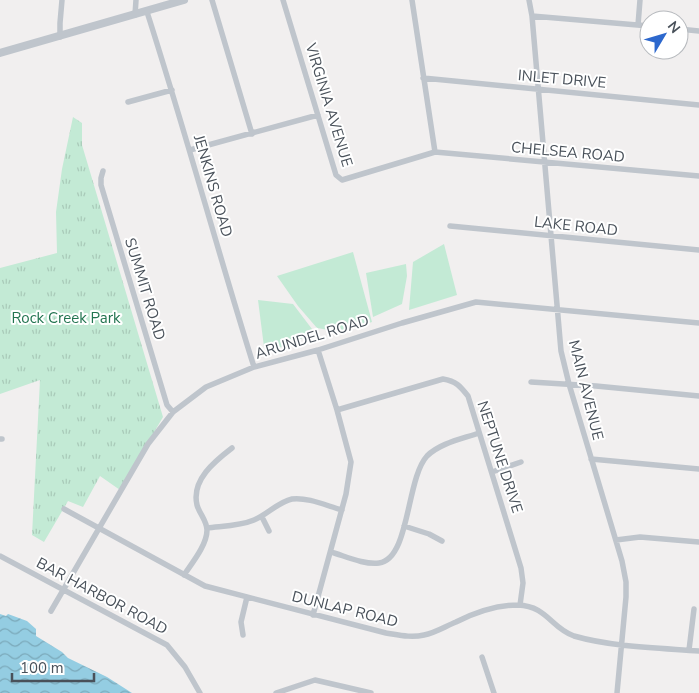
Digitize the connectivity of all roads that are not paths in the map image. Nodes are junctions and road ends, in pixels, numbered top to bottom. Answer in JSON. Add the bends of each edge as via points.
{"nodes":[{"id":1,"x":62,"y":0,"type":"edge"},
{"id":2,"x":136,"y":0,"type":"edge"},
{"id":3,"x":184,"y":0,"type":"edge"},
{"id":4,"x":212,"y":0,"type":"edge"},
{"id":5,"x":283,"y":0,"type":"edge"},
{"id":6,"x":412,"y":0,"type":"edge"},
{"id":7,"x":529,"y":0,"type":"edge"},
{"id":8,"x":640,"y":0,"type":"edge"},
{"id":9,"x":147,"y":12,"type":"junction"},
{"id":10,"x":135,"y":15,"type":"junction"},
{"id":11,"x":532,"y":16,"type":"junction"},
{"id":12,"x":638,"y":25,"type":"joint"},
{"id":13,"x":60,"y":37,"type":"junction"},
{"id":14,"x":0,"y":53,"type":"edge"},
{"id":15,"x":423,"y":78,"type":"junction"},
{"id":16,"x":538,"y":89,"type":"junction"},
{"id":17,"x":172,"y":90,"type":"junction"},
{"id":18,"x":128,"y":102,"type":"dead end"},
{"id":19,"x":699,"y":104,"type":"edge"},
{"id":20,"x":318,"y":115,"type":"junction"},
{"id":21,"x":252,"y":134,"type":"junction"},
{"id":22,"x":190,"y":150,"type":"junction"},
{"id":23,"x":434,"y":152,"type":"junction"},
{"id":24,"x":544,"y":162,"type":"junction"},
{"id":25,"x":103,"y":171,"type":"dead end"},
{"id":26,"x":699,"y":176,"type":"edge"},
{"id":27,"x":450,"y":226,"type":"dead end"},
{"id":28,"x":551,"y":236,"type":"junction"},
{"id":29,"x":699,"y":250,"type":"edge"},
{"id":30,"x":558,"y":309,"type":"junction"},
{"id":31,"x":699,"y":322,"type":"edge"},
{"id":32,"x":318,"y":350,"type":"junction"},
{"id":33,"x":254,"y":367,"type":"junction"},
{"id":34,"x":531,"y":382,"type":"dead end"},
{"id":35,"x":569,"y":384,"type":"junction"},
{"id":36,"x":699,"y":396,"type":"edge"},
{"id":37,"x":337,"y":410,"type":"junction"},
{"id":38,"x":173,"y":412,"type":"junction"},
{"id":39,"x":479,"y":433,"type":"junction"},
{"id":40,"x":232,"y":448,"type":"dead end"},
{"id":41,"x":591,"y":459,"type":"junction"},
{"id":42,"x":521,"y":462,"type":"dead end"},
{"id":43,"x":699,"y":469,"type":"edge"},
{"id":44,"x":492,"y":472,"type":"junction"},
{"id":45,"x":64,"y":509,"type":"dead end"},
{"id":46,"x":342,"y":510,"type":"junction"},
{"id":47,"x":262,"y":516,"type":"junction"},
{"id":48,"x":404,"y":526,"type":"junction"},
{"id":49,"x":98,"y":528,"type":"junction"},
{"id":50,"x":207,"y":528,"type":"junction"},
{"id":51,"x":269,"y":531,"type":"dead end"},
{"id":52,"x":616,"y":540,"type":"junction"},
{"id":53,"x":442,"y":541,"type":"dead end"},
{"id":54,"x":699,"y":542,"type":"edge"},
{"id":55,"x":331,"y":552,"type":"junction"},
{"id":56,"x":0,"y":556,"type":"edge"},
{"id":57,"x":184,"y":575,"type":"junction"},
{"id":58,"x":63,"y":589,"type":"junction"},
{"id":59,"x":248,"y":597,"type":"junction"},
{"id":60,"x":520,"y":605,"type":"junction"},
{"id":61,"x":694,"y":609,"type":"dead end"},
{"id":62,"x":51,"y":610,"type":"dead end"},
{"id":63,"x":314,"y":615,"type":"junction"},
{"id":64,"x":243,"y":635,"type":"dead end"},
{"id":65,"x":621,"y":644,"type":"junction"},
{"id":66,"x":689,"y":650,"type":"junction"},
{"id":67,"x":699,"y":651,"type":"edge"},
{"id":68,"x":482,"y":658,"type":"dead end"},
{"id":69,"x":200,"y":693,"type":"edge"},
{"id":70,"x":276,"y":693,"type":"edge"},
{"id":71,"x":371,"y":693,"type":"edge"},
{"id":72,"x":494,"y":693,"type":"edge"},
{"id":73,"x":617,"y":693,"type":"edge"}],
"edges":[{"from":1,"to":13,"type":"street"},
{"from":2,"to":10,"type":"street"},
{"from":3,"to":9,"type":"street"},
{"from":4,"to":21,"type":"street"},
{"from":5,"to":20,"type":"street","name":"VIRGINIA AVENUE"},
{"from":6,"to":15,"type":"street"},
{"from":7,"to":11,"type":"street","name":"MAIN AVENUE"},
{"from":8,"to":12,"type":"street"},
{"from":9,"to":10,"type":"street"},
{"from":9,"to":17,"type":"street","name":"JENKINS ROAD"},
{"from":10,"to":13,"type":"street"},
{"from":11,"to":12,"type":"street"},
{"from":11,"to":16,"type":"street","name":"MAIN AVENUE"},
{"from":13,"to":14,"type":"street"},
{"from":15,"to":16,"type":"street","name":"INLET DRIVE"},
{"from":15,"to":23,"type":"street"},
{"from":16,"to":19,"type":"street","name":"INLET DRIVE"},
{"from":16,"to":24,"type":"street","name":"MAIN AVENUE"},
{"from":17,"to":18,"type":"street"},
{"from":17,"to":22,"type":"street","name":"JENKINS ROAD"},
{"from":20,"to":21,"type":"street"},
{"from":20,"to":23,"type":"street","name":"VIRGINIA AVENUE","via":[[336,175],[342,180]]},
{"from":21,"to":22,"type":"street"},
{"from":22,"to":33,"type":"street","name":"JENKINS ROAD"},
{"from":23,"to":24,"type":"street","name":"CHELSEA ROAD"},
{"from":24,"to":26,"type":"street","name":"CHELSEA ROAD"},
{"from":24,"to":28,"type":"street","name":"MAIN AVENUE"},
{"from":25,"to":38,"type":"street","name":"SUMMIT ROAD","via":[[101,178],[107,203],[167,405]]},
{"from":27,"to":28,"type":"street","name":"LAKE ROAD"},
{"from":28,"to":29,"type":"street","name":"LAKE ROAD"},
{"from":28,"to":30,"type":"street","name":"MAIN AVENUE"},
{"from":30,"to":31,"type":"street","name":"ARUNDEL ROAD"},
{"from":30,"to":32,"type":"street","name":"ARUNDEL ROAD","via":[[476,302]]},
{"from":30,"to":35,"type":"street","name":"MAIN AVENUE","via":[[561,351]]},
{"from":32,"to":33,"type":"street","name":"ARUNDEL ROAD"},
{"from":32,"to":37,"type":"street"},
{"from":33,"to":38,"type":"street","name":"ARUNDEL ROAD","via":[[206,387]]},
{"from":34,"to":35,"type":"street"},
{"from":35,"to":36,"type":"street"},
{"from":35,"to":41,"type":"street","name":"MAIN AVENUE"},
{"from":37,"to":39,"type":"street","name":"NEPTUNE DRIVE","via":[[434,381],[450,380],[468,396]]},
{"from":37,"to":46,"type":"street","via":[[351,462]]},
{"from":38,"to":49,"type":"street","name":"ARUNDEL ROAD","via":[[148,444]]},
{"from":39,"to":44,"type":"street","name":"NEPTUNE DRIVE"},
{"from":39,"to":48,"type":"street","via":[[437,448],[423,461],[414,482]]},
{"from":40,"to":50,"type":"street","via":[[205,474],[196,490],[198,506]]},
{"from":41,"to":43,"type":"street"},
{"from":41,"to":52,"type":"street","name":"MAIN AVENUE"},
{"from":42,"to":44,"type":"street"},
{"from":44,"to":60,"type":"street","name":"NEPTUNE DRIVE","via":[[521,568]]},
{"from":45,"to":49,"type":"street","name":"DUNLAP ROAD"},
{"from":46,"to":47,"type":"street","via":[[292,499]]},
{"from":46,"to":55,"type":"street"},
{"from":47,"to":50,"type":"street","via":[[248,522]]},
{"from":47,"to":51,"type":"street"},
{"from":48,"to":53,"type":"street"},
{"from":48,"to":55,"type":"street","via":[[395,553],[385,562],[367,563]]},
{"from":49,"to":57,"type":"street","name":"DUNLAP ROAD"},
{"from":49,"to":58,"type":"street","name":"ARUNDEL ROAD"},
{"from":50,"to":57,"type":"street","via":[[201,548]]},
{"from":52,"to":54,"type":"street","via":[[640,537]]},
{"from":52,"to":65,"type":"street","name":"MAIN AVENUE","via":[[626,582]]},
{"from":55,"to":63,"type":"street"},
{"from":56,"to":58,"type":"street","name":"BAR HARBOR ROAD"},
{"from":57,"to":59,"type":"street","name":"DUNLAP ROAD","via":[[205,586]]},
{"from":58,"to":62,"type":"street","name":"ARUNDEL ROAD"},
{"from":58,"to":69,"type":"street","name":"BAR HARBOR ROAD","via":[[167,645]]},
{"from":59,"to":63,"type":"street","name":"DUNLAP ROAD"},
{"from":59,"to":64,"type":"street","via":[[241,622]]},
{"from":60,"to":63,"type":"street","name":"DUNLAP ROAD","via":[[508,605],[414,636],[386,633]]},
{"from":60,"to":65,"type":"street","name":"DUNLAP ROAD","via":[[541,611],[571,635]]},
{"from":61,"to":66,"type":"street"},
{"from":65,"to":66,"type":"street","name":"DUNLAP ROAD"},
{"from":65,"to":73,"type":"street","name":"MAIN AVENUE"},
{"from":66,"to":67,"type":"street","name":"DUNLAP ROAD"},
{"from":68,"to":72,"type":"street"},
{"from":70,"to":71,"type":"street","via":[[315,680]]}]}
